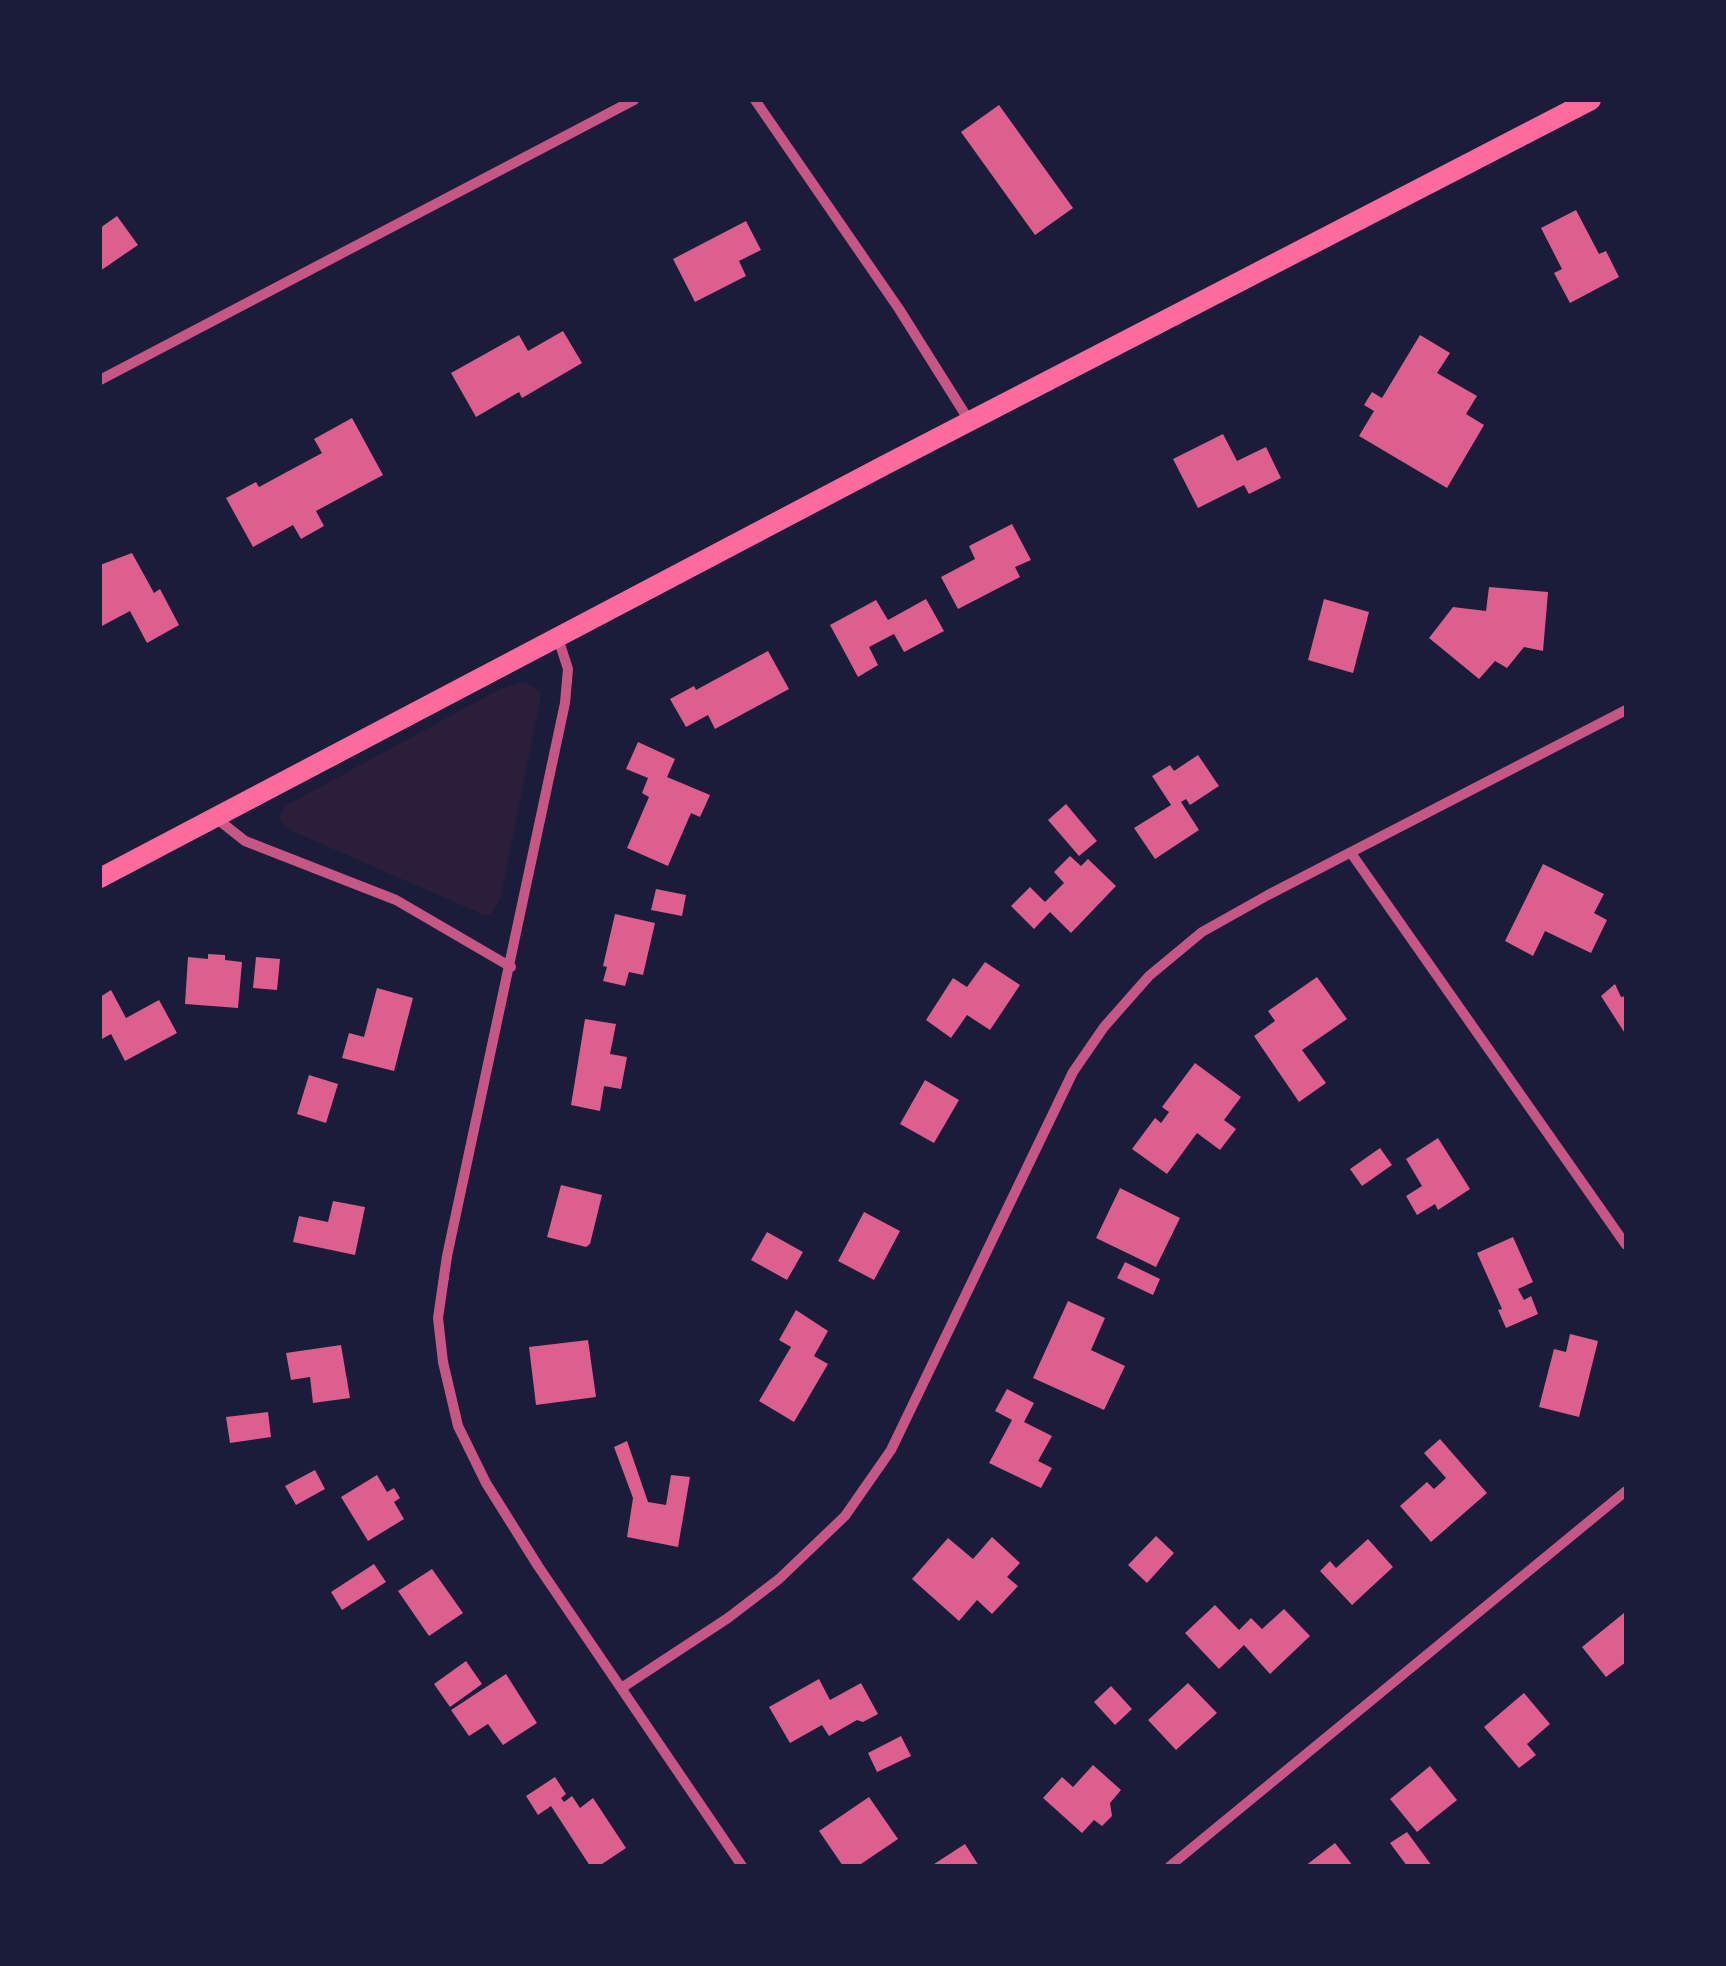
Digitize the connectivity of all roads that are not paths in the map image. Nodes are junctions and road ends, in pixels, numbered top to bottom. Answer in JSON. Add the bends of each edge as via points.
{"nodes":[{"id":1,"x":634,"y":100,"type":"edge"},
{"id":2,"x":756,"y":100,"type":"edge"},
{"id":3,"x":1590,"y":100,"type":"edge"},
{"id":4,"x":100,"y":380,"type":"edge"},
{"id":5,"x":970,"y":422,"type":"junction"},
{"id":6,"x":558,"y":637,"type":"junction"},
{"id":7,"x":1626,"y":710,"type":"edge"},
{"id":8,"x":216,"y":818,"type":"junction"},
{"id":9,"x":1351,"y":853,"type":"junction"},
{"id":10,"x":100,"y":878,"type":"edge"},
{"id":11,"x":511,"y":967,"type":"junction"},
{"id":12,"x":1626,"y":1245,"type":"edge"},
{"id":13,"x":1626,"y":1491,"type":"edge"},
{"id":14,"x":623,"y":1687,"type":"junction"},
{"id":15,"x":742,"y":1866,"type":"edge"},
{"id":16,"x":1170,"y":1866,"type":"edge"}],
"edges":[{"from":1,"to":4,"type":"street"},
{"from":2,"to":5,"type":"street"},
{"from":3,"to":5,"type":"main road"},
{"from":5,"to":6,"type":"main road"},
{"from":6,"to":8,"type":"main road"},
{"from":6,"to":11,"type":"street","via":[[568,669],[566,703]]},
{"from":7,"to":9,"type":"street"},
{"from":8,"to":10,"type":"main road"},
{"from":8,"to":11,"type":"street","via":[[246,841],[396,900]]},
{"from":9,"to":12,"type":"street"},
{"from":9,"to":14,"type":"street","via":[[1202,932],[1126,1001],[1073,1072],[891,1450],[845,1516],[779,1579]]},
{"from":11,"to":14,"type":"street","via":[[447,1256],[438,1318],[444,1362],[458,1426],[486,1483]]},
{"from":13,"to":16,"type":"street"},
{"from":14,"to":15,"type":"street"}]}
